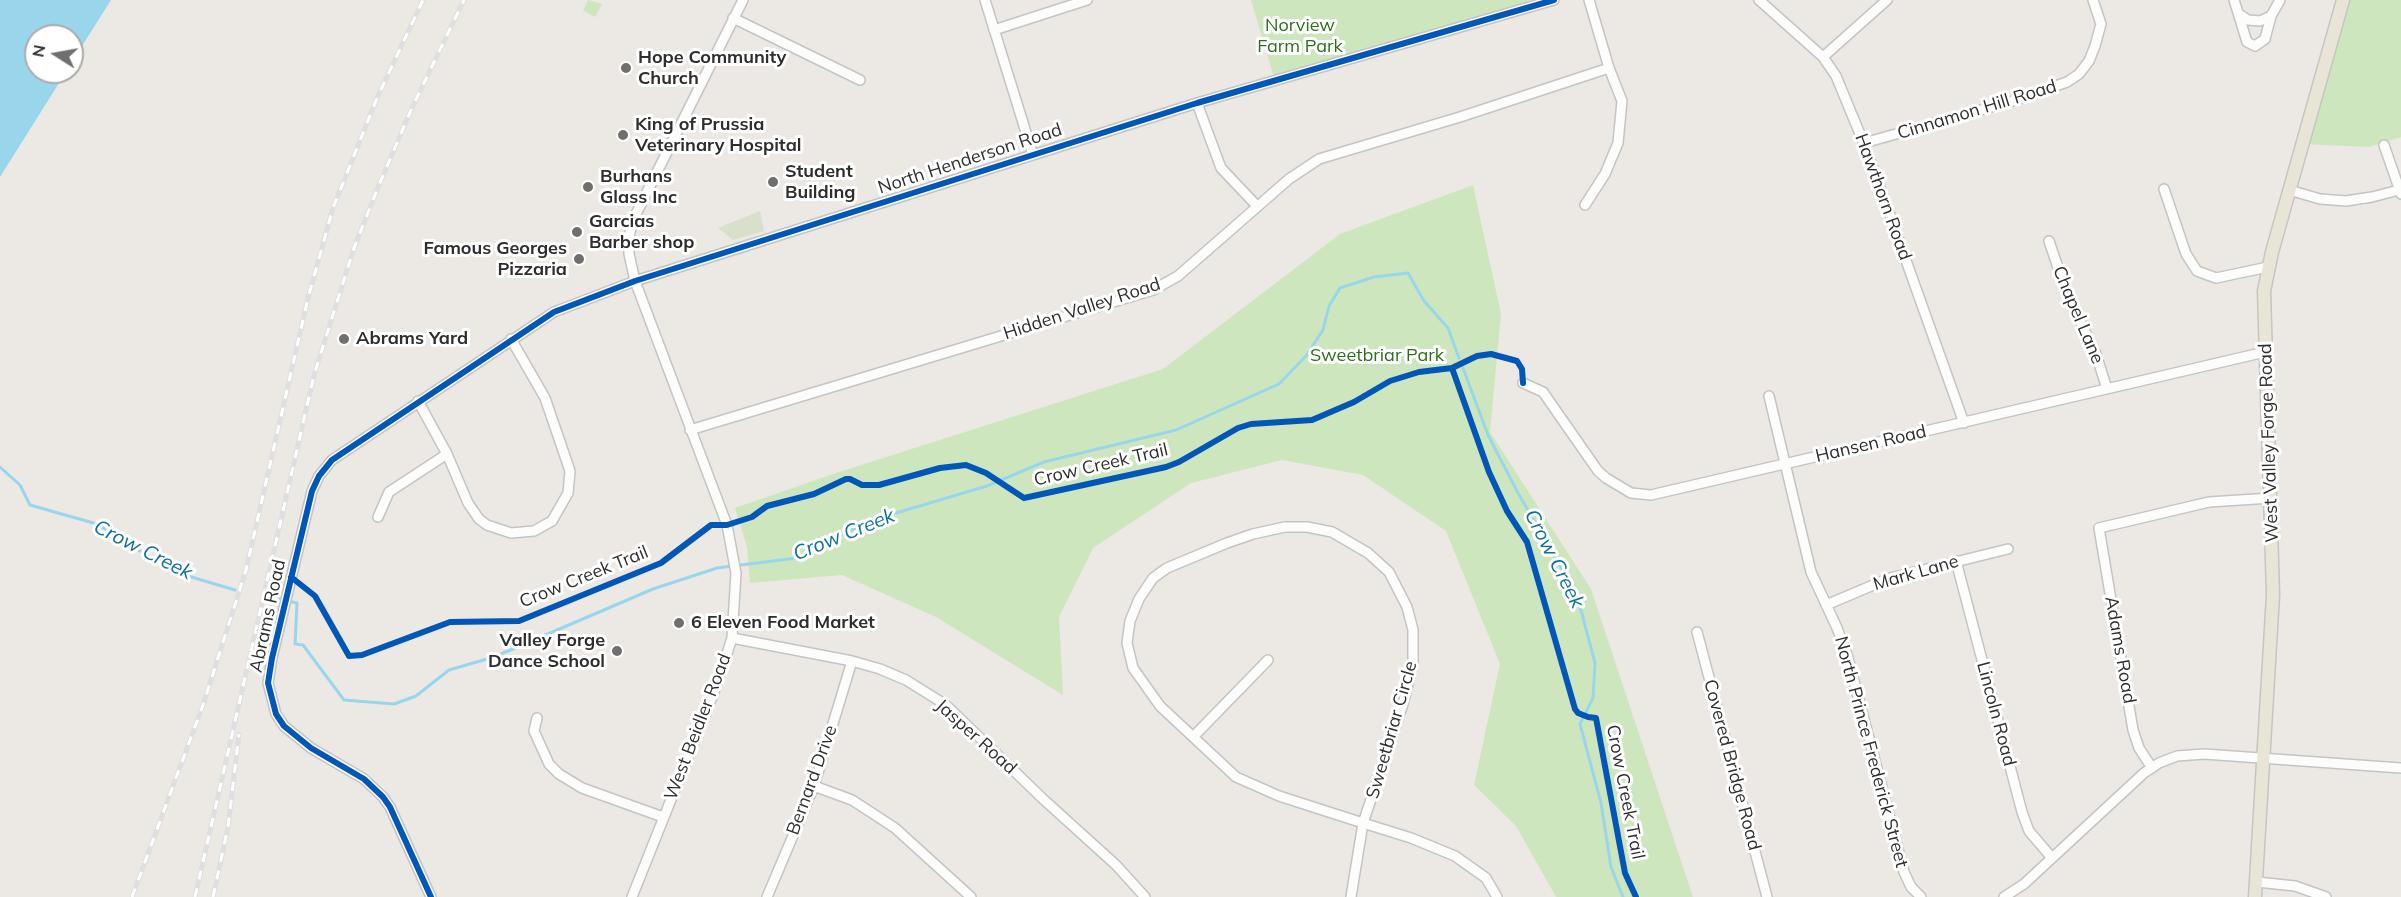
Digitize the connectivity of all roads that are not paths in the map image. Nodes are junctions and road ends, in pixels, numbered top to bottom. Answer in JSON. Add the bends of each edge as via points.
{"nodes":[{"id":1,"x":743,"y":0,"type":"edge"},
{"id":2,"x":984,"y":0,"type":"edge"},
{"id":3,"x":1087,"y":0,"type":"edge"},
{"id":4,"x":1554,"y":0,"type":"edge"},
{"id":5,"x":1589,"y":0,"type":"edge"},
{"id":6,"x":1759,"y":0,"type":"edge"},
{"id":7,"x":1887,"y":0,"type":"edge"},
{"id":8,"x":2093,"y":0,"type":"edge"},
{"id":9,"x":2234,"y":0,"type":"edge"},
{"id":10,"x":2280,"y":0,"type":"edge"},
{"id":11,"x":2343,"y":0,"type":"edge"},
{"id":12,"x":2239,"y":14,"type":"junction"},
{"id":13,"x":2271,"y":16,"type":"junction"},
{"id":14,"x":733,"y":18,"type":"junction"},
{"id":15,"x":994,"y":30,"type":"junction"},
{"id":16,"x":1823,"y":57,"type":"junction"},
{"id":17,"x":1609,"y":68,"type":"junction"},
{"id":18,"x":860,"y":80,"type":"dead end"},
{"id":19,"x":1197,"y":103,"type":"junction"},
{"id":20,"x":1864,"y":143,"type":"junction"},
{"id":21,"x":2384,"y":145,"type":"dead end"},
{"id":22,"x":1033,"y":155,"type":"junction"},
{"id":23,"x":2164,"y":189,"type":"dead end"},
{"id":24,"x":2289,"y":190,"type":"junction"},
{"id":25,"x":2400,"y":192,"type":"edge"},
{"id":26,"x":1585,"y":205,"type":"dead end"},
{"id":27,"x":1257,"y":206,"type":"junction"},
{"id":28,"x":2049,"y":241,"type":"dead end"},
{"id":29,"x":2268,"y":267,"type":"junction"},
{"id":30,"x":635,"y":281,"type":"junction"},
{"id":31,"x":511,"y":339,"type":"junction"},
{"id":32,"x":2265,"y":352,"type":"junction"},
{"id":33,"x":1524,"y":383,"type":"dead end"},
{"id":34,"x":2107,"y":389,"type":"junction"},
{"id":35,"x":1769,"y":396,"type":"dead end"},
{"id":36,"x":418,"y":401,"type":"junction"},
{"id":37,"x":1964,"y":423,"type":"junction"},
{"id":38,"x":690,"y":430,"type":"junction"},
{"id":39,"x":447,"y":454,"type":"junction"},
{"id":40,"x":1784,"y":465,"type":"junction"},
{"id":41,"x":2271,"y":498,"type":"junction"},
{"id":42,"x":378,"y":517,"type":"dead end"},
{"id":43,"x":2008,"y":549,"type":"dead end"},
{"id":44,"x":1956,"y":561,"type":"junction"},
{"id":45,"x":1826,"y":605,"type":"junction"},
{"id":46,"x":1697,"y":632,"type":"dead end"},
{"id":47,"x":732,"y":638,"type":"junction"},
{"id":48,"x":1268,"y":660,"type":"dead end"},
{"id":49,"x":852,"y":661,"type":"junction"},
{"id":50,"x":537,"y":718,"type":"dead end"},
{"id":51,"x":1194,"y":736,"type":"junction"},
{"id":52,"x":2264,"y":758,"type":"junction"},
{"id":53,"x":2152,"y":768,"type":"junction"},
{"id":54,"x":2401,"y":768,"type":"edge"},
{"id":55,"x":814,"y":786,"type":"junction"},
{"id":56,"x":663,"y":817,"type":"junction"},
{"id":57,"x":1363,"y":823,"type":"junction"},
{"id":58,"x":2052,"y":858,"type":"junction"},
{"id":59,"x":2257,"y":882,"type":"junction"},
{"id":60,"x":431,"y":897,"type":"edge"},
{"id":61,"x":632,"y":897,"type":"edge"},
{"id":62,"x":767,"y":897,"type":"edge"},
{"id":63,"x":971,"y":897,"type":"edge"},
{"id":64,"x":1145,"y":897,"type":"edge"},
{"id":65,"x":1352,"y":897,"type":"edge"},
{"id":66,"x":1497,"y":897,"type":"edge"},
{"id":67,"x":1767,"y":897,"type":"edge"},
{"id":68,"x":1921,"y":897,"type":"edge"},
{"id":69,"x":2004,"y":897,"type":"edge"},
{"id":70,"x":2255,"y":897,"type":"edge"},
{"id":71,"x":2325,"y":897,"type":"edge"}],
"edges":[{"from":1,"to":14,"type":"street","name":"West Beidler Road"},
{"from":2,"to":15,"type":"street"},
{"from":3,"to":15,"type":"street"},
{"from":4,"to":19,"type":"street","name":"North Henderson Road"},
{"from":5,"to":17,"type":"street"},
{"from":6,"to":16,"type":"street","name":"Hawthorn Road"},
{"from":7,"to":16,"type":"street"},
{"from":8,"to":20,"type":"street","name":"Cinnamon Hill Road","via":[[2101,24],[2095,46],[2079,74],[2067,82]]},
{"from":9,"to":12,"type":"street"},
{"from":10,"to":13,"type":"street"},
{"from":11,"to":24,"type":"main road","name":"West Valley Forge Road"},
{"from":12,"to":13,"type":"street","via":[[2260,21]]},
{"from":12,"to":13,"type":"street","via":[[2247,42],[2255,46],[2265,39]]},
{"from":14,"to":18,"type":"street"},
{"from":14,"to":30,"type":"street","name":"West Beidler Road","via":[[633,220],[629,254]]},
{"from":15,"to":22,"type":"street"},
{"from":16,"to":20,"type":"street","name":"Hawthorn Road","via":[[1839,83]]},
{"from":17,"to":26,"type":"street","via":[[1622,101],[1617,143],[1605,174]]},
{"from":17,"to":27,"type":"street","name":"Hidden Valley Road","via":[[1328,155],[1301,169]]},
{"from":19,"to":22,"type":"street","name":"North Henderson Road"},
{"from":19,"to":27,"type":"street","via":[[1221,168]]},
{"from":20,"to":37,"type":"street","name":"Hawthorn Road"},
{"from":21,"to":25,"type":"street"},
{"from":22,"to":30,"type":"street","name":"North Henderson Road"},
{"from":23,"to":29,"type":"street","via":[[2186,254],[2197,271],[2216,278]]},
{"from":24,"to":25,"type":"street","via":[[2346,201]]},
{"from":24,"to":29,"type":"main road","name":"West Valley Forge Road"},
{"from":27,"to":38,"type":"street","name":"Hidden Valley Road","via":[[1178,276],[1153,290]]},
{"from":28,"to":34,"type":"street","name":"Chapel Lane"},
{"from":29,"to":32,"type":"main road","name":"West Valley Forge Road"},
{"from":30,"to":31,"type":"street","name":"North Henderson Road","via":[[554,312]]},
{"from":30,"to":38,"type":"street","name":"West Beidler Road"},
{"from":31,"to":36,"type":"street","name":"North Henderson Road"},
{"from":31,"to":39,"type":"street","via":[[545,398],[570,471],[563,504],[552,521],[534,531],[511,533],[487,525],[468,503]]},
{"from":32,"to":34,"type":"street","name":"Hansen Road"},
{"from":32,"to":41,"type":"main road","name":"West Valley Forge Road"},
{"from":33,"to":40,"type":"street","name":"Hansen Road","via":[[1543,392],[1605,478],[1631,493],[1662,493]]},
{"from":34,"to":37,"type":"street","name":"Hansen Road"},
{"from":35,"to":40,"type":"street","name":"North Prince Frederick Street"},
{"from":36,"to":39,"type":"street"},
{"from":36,"to":60,"type":"street","name":"Abrams Road","via":[[322,470],[312,491],[268,682],[276,714],[296,737],[364,779],[383,796]]},
{"from":37,"to":40,"type":"street","name":"Hansen Road"},
{"from":38,"to":47,"type":"street","name":"West Beidler Road","via":[[727,525],[734,558]]},
{"from":39,"to":42,"type":"street","via":[[389,492]]},
{"from":40,"to":45,"type":"street","name":"North Prince Frederick Street","via":[[1806,554]]},
{"from":41,"to":52,"type":"main road","name":"West Valley Forge Road","via":[[2273,595]]},
{"from":41,"to":53,"type":"street","name":"Adams Road","via":[[2210,502],[2099,528],[2133,730]]},
{"from":43,"to":44,"type":"street","name":"Mark Lane"},
{"from":44,"to":45,"type":"street","name":"Mark Lane","via":[[1890,578]]},
{"from":44,"to":58,"type":"street","name":"Lincoln Road","via":[[2022,812],[2029,831]]},
{"from":45,"to":68,"type":"street","name":"North Prince Frederick Street","via":[[1848,658],[1904,872]]},
{"from":46,"to":67,"type":"street","name":"Covered Bridge Road"},
{"from":47,"to":49,"type":"street","name":"Jasper Road"},
{"from":47,"to":56,"type":"street","name":"West Beidler Road"},
{"from":48,"to":51,"type":"street"},
{"from":49,"to":55,"type":"street","name":"Bernard Drive"},
{"from":49,"to":64,"type":"street","name":"Jasper Road","via":[[906,680],[946,705]]},
{"from":50,"to":56,"type":"street","via":[[534,731],[549,764],[559,774],[582,788]]},
{"from":51,"to":57,"type":"street","name":"Sweetbriar Circle","via":[[1236,777]]},
{"from":51,"to":57,"type":"street","name":"Sweetbriar Circle","via":[[1160,706],[1133,668],[1127,643],[1138,599],[1153,578],[1167,568],[1253,534],[1285,527],[1307,527],[1335,534],[1368,553],[1389,572],[1413,630],[1414,657],[1406,690]]},
{"from":52,"to":53,"type":"street","via":[[2188,754]]},
{"from":52,"to":54,"type":"street"},
{"from":52,"to":59,"type":"main road","name":"West Valley Forge Road"},
{"from":53,"to":58,"type":"street"},
{"from":55,"to":62,"type":"street","name":"Bernard Drive"},
{"from":55,"to":63,"type":"street","via":[[852,800],[895,828]]},
{"from":56,"to":61,"type":"street","name":"West Beidler Road"},
{"from":57,"to":65,"type":"street"},
{"from":57,"to":66,"type":"street","via":[[1455,856],[1486,878]]},
{"from":58,"to":69,"type":"street"},
{"from":59,"to":70,"type":"main road","name":"West Valley Forge Road"},
{"from":59,"to":71,"type":"street","via":[[2295,886]]}]}
